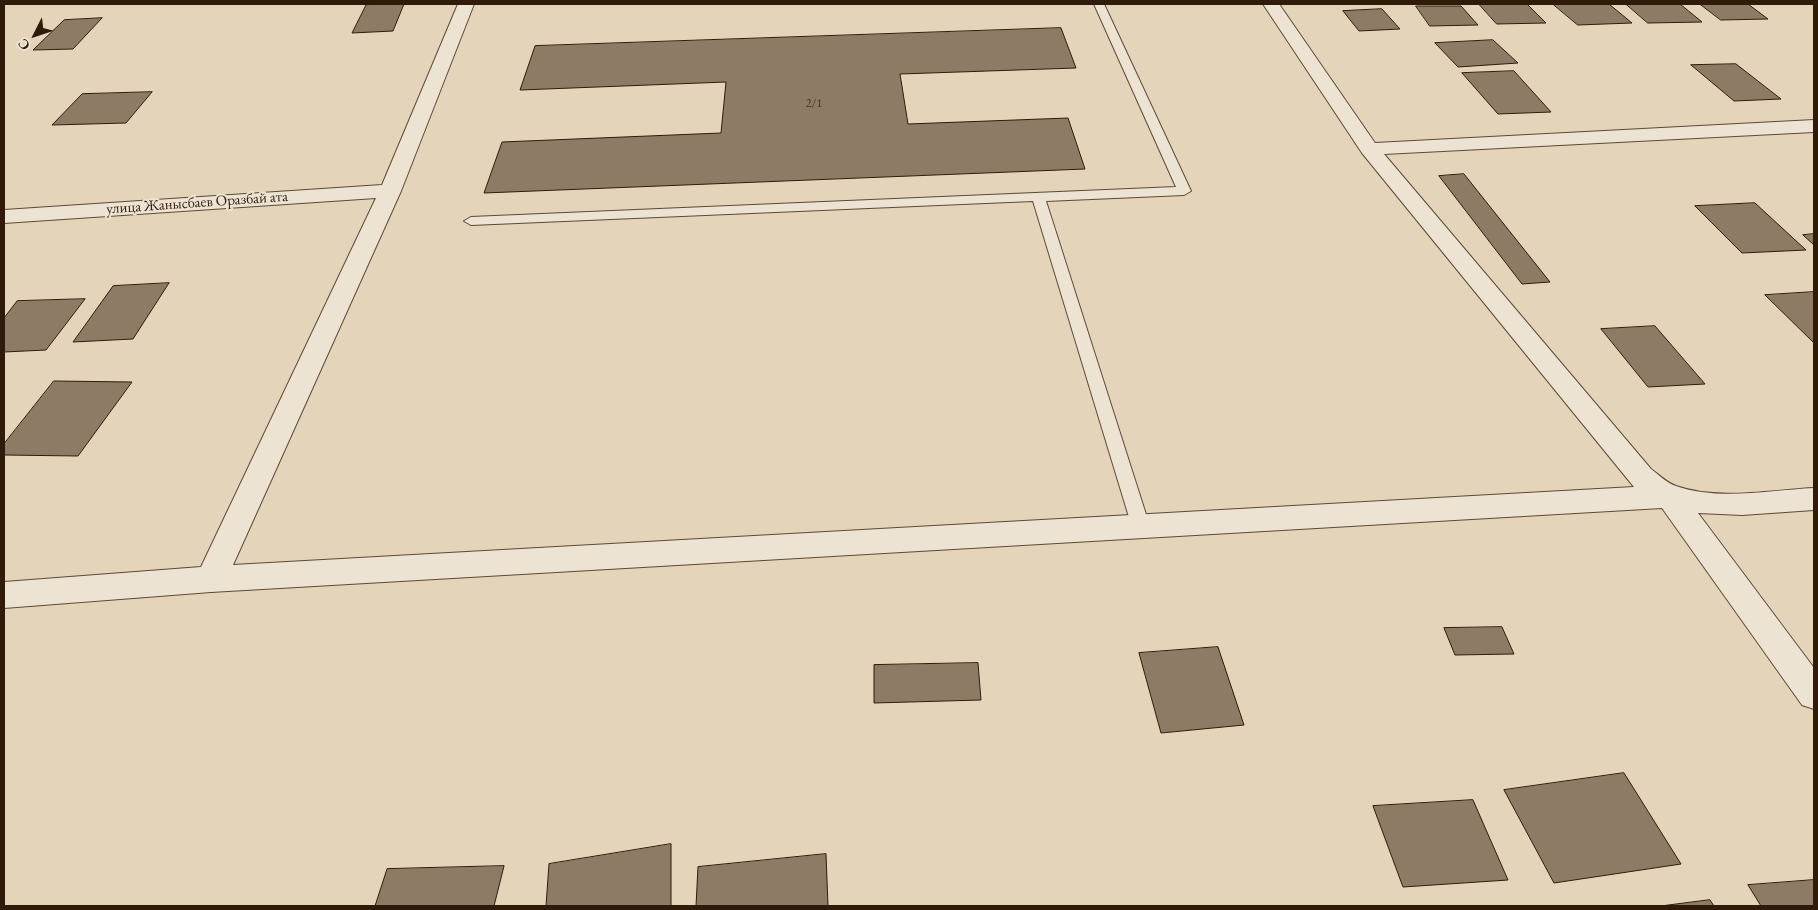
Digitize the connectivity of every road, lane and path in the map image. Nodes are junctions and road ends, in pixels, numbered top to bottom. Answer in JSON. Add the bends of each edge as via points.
{"nodes":[{"id":1,"x":466,"y":4,"type":"edge"},
{"id":2,"x":1099,"y":4,"type":"edge"},
{"id":3,"x":1271,"y":4,"type":"edge"},
{"id":4,"x":1814,"y":126,"type":"edge"},
{"id":5,"x":1369,"y":149,"type":"junction"},
{"id":6,"x":390,"y":191,"type":"junction"},
{"id":7,"x":1038,"y":197,"type":"junction"},
{"id":8,"x":4,"y":216,"type":"edge"},
{"id":9,"x":471,"y":221,"type":"dead end"},
{"id":10,"x":1669,"y":496,"type":"junction"},
{"id":11,"x":1814,"y":499,"type":"edge"},
{"id":12,"x":1141,"y":527,"type":"junction"},
{"id":13,"x":211,"y":579,"type":"junction"},
{"id":14,"x":4,"y":595,"type":"edge"},
{"id":15,"x":1814,"y":694,"type":"edge"}],
"edges":[{"from":1,"to":6,"type":"street"},
{"from":2,"to":7,"type":"lane","via":[[1184,191]]},
{"from":3,"to":5,"type":"street"},
{"from":4,"to":5,"type":"street"},
{"from":5,"to":10,"type":"street","via":[[1641,477]]},
{"from":6,"to":8,"type":"street","name":"улица Жанысбаев Оразбай ата"},
{"from":6,"to":13,"type":"street"},
{"from":7,"to":9,"type":"lane"},
{"from":7,"to":12,"type":"lane"},
{"from":10,"to":11,"type":"street","via":[[1702,503]]},
{"from":10,"to":12,"type":"street"},
{"from":10,"to":15,"type":"street"},
{"from":12,"to":13,"type":"street"},
{"from":13,"to":14,"type":"street"}]}
